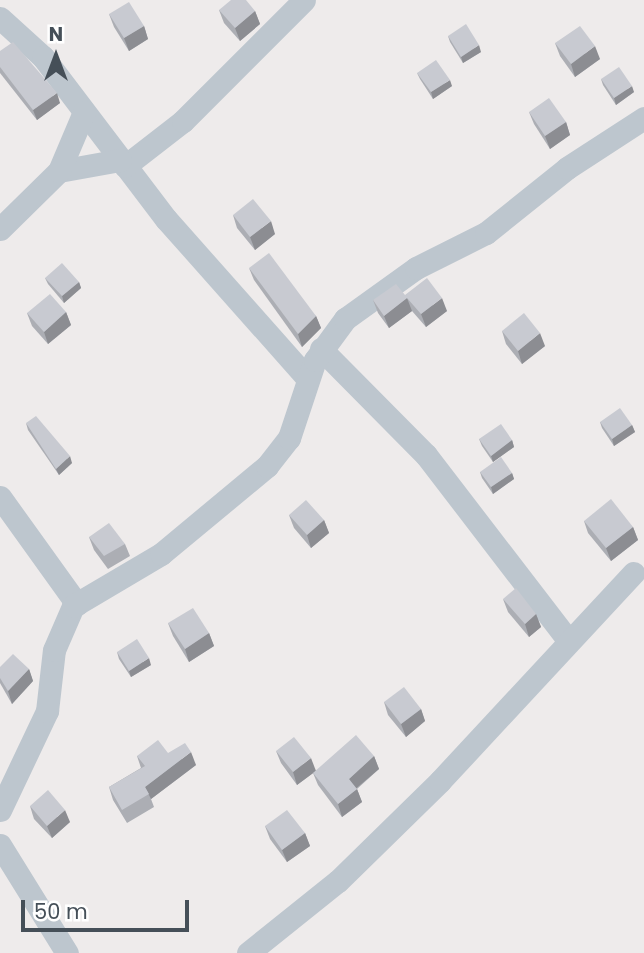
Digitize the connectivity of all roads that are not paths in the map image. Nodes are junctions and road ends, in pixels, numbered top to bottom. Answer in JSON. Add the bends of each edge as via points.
{"nodes":[{"id":1,"x":303,"y":0,"type":"edge"},
{"id":2,"x":0,"y":18,"type":"edge"},
{"id":3,"x":84,"y":112,"type":"junction"},
{"id":4,"x":644,"y":118,"type":"edge"},
{"id":5,"x":122,"y":163,"type":"junction"},
{"id":6,"x":59,"y":171,"type":"junction"},
{"id":7,"x":0,"y":229,"type":"edge"},
{"id":8,"x":321,"y":349,"type":"junction"},
{"id":9,"x":307,"y":378,"type":"junction"},
{"id":10,"x":0,"y":498,"type":"edge"},
{"id":11,"x":633,"y":573,"type":"dead end"},
{"id":12,"x":77,"y":604,"type":"junction"},
{"id":13,"x":568,"y":640,"type":"junction"},
{"id":14,"x":0,"y":810,"type":"edge"},
{"id":15,"x":0,"y":845,"type":"edge"},
{"id":16,"x":67,"y":953,"type":"edge"},
{"id":17,"x":248,"y":953,"type":"edge"}],
"edges":[{"from":1,"to":5,"type":"street","via":[[183,121]]},
{"from":2,"to":3,"type":"street","via":[[43,57]]},
{"from":3,"to":5,"type":"street"},
{"from":3,"to":6,"type":"street"},
{"from":4,"to":8,"type":"street","via":[[486,233],[375,294]]},
{"from":5,"to":6,"type":"street"},
{"from":5,"to":9,"type":"street"},
{"from":6,"to":7,"type":"street"},
{"from":8,"to":9,"type":"street"},
{"from":8,"to":13,"type":"street","via":[[418,446]]},
{"from":9,"to":12,"type":"street","via":[[289,438],[267,466],[161,554]]},
{"from":10,"to":12,"type":"street"},
{"from":11,"to":13,"type":"street"},
{"from":12,"to":14,"type":"street","via":[[54,650],[47,711]]},
{"from":13,"to":17,"type":"street","via":[[440,781],[338,881]]},
{"from":15,"to":16,"type":"street"}]}
